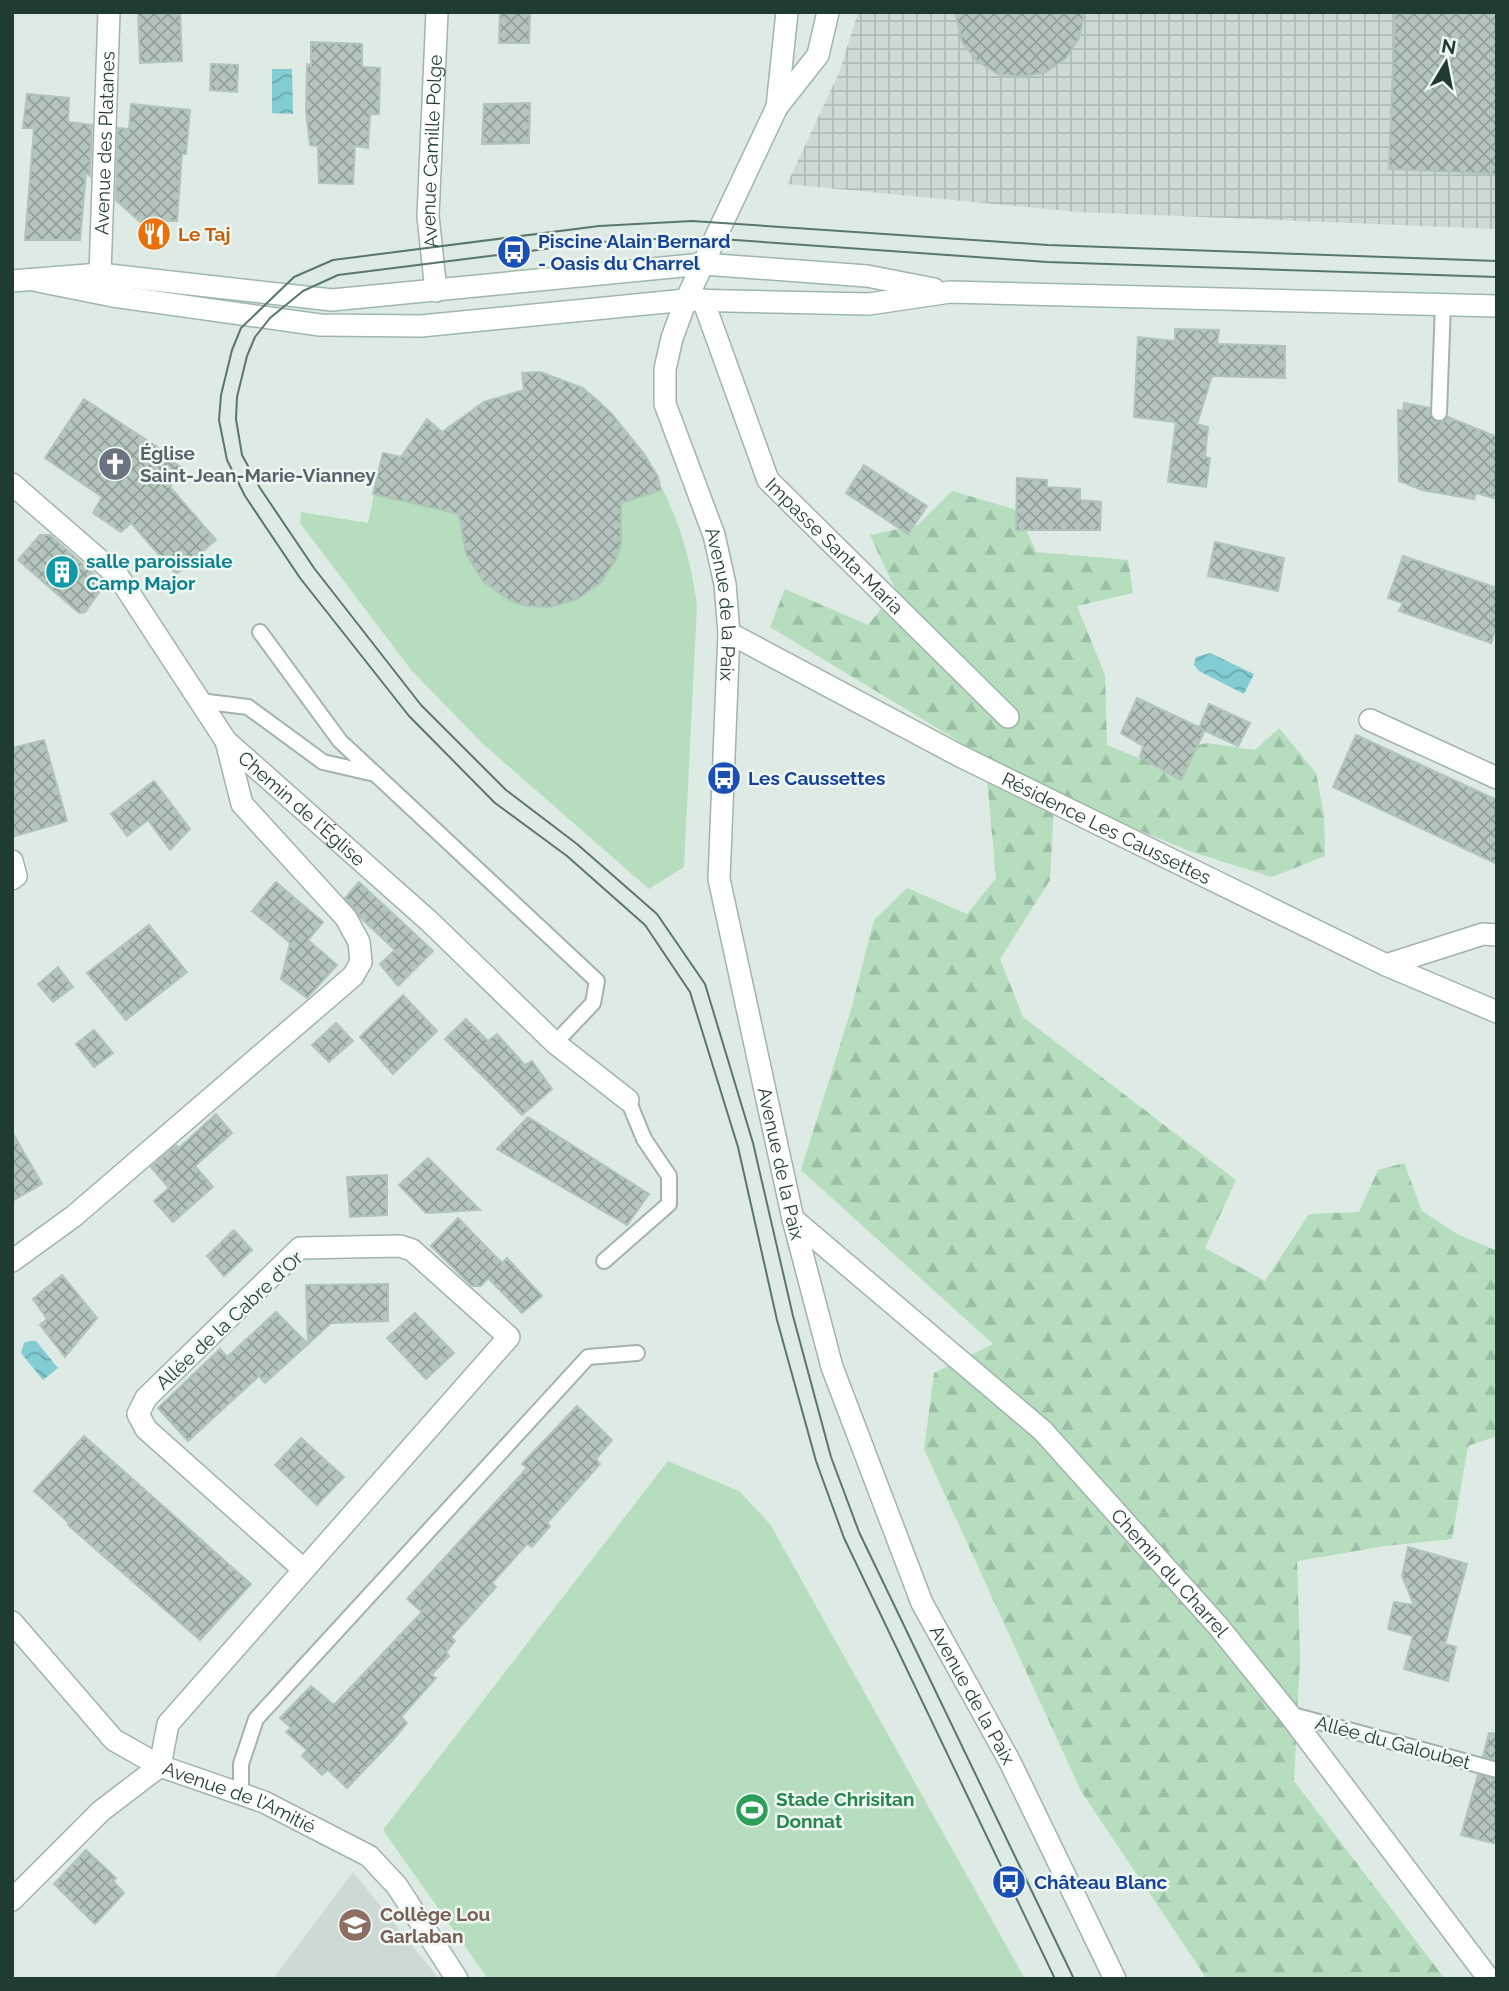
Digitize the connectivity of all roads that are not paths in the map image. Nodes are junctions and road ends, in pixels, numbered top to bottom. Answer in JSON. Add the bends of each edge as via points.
{"nodes":[{"id":1,"x":109,"y":12,"type":"edge"},
{"id":2,"x":437,"y":12,"type":"edge"},
{"id":3,"x":787,"y":12,"type":"edge"},
{"id":4,"x":828,"y":12,"type":"edge"},
{"id":5,"x":778,"y":107,"type":"junction"},
{"id":6,"x":703,"y":264,"type":"junction"},
{"id":7,"x":100,"y":274,"type":"junction"},
{"id":8,"x":12,"y":281,"type":"edge"},
{"id":9,"x":38,"y":281,"type":"junction"},
{"id":10,"x":436,"y":291,"type":"junction"},
{"id":11,"x":950,"y":292,"type":"junction"},
{"id":12,"x":694,"y":300,"type":"junction"},
{"id":13,"x":1443,"y":304,"type":"junction"},
{"id":14,"x":1497,"y":306,"type":"edge"},
{"id":15,"x":1439,"y":413,"type":"dead end"},
{"id":16,"x":12,"y":484,"type":"edge"},
{"id":17,"x":260,"y":632,"type":"dead end"},
{"id":18,"x":729,"y":633,"type":"junction"},
{"id":19,"x":200,"y":701,"type":"junction"},
{"id":20,"x":1007,"y":717,"type":"dead end"},
{"id":21,"x":1370,"y":720,"type":"dead end"},
{"id":22,"x":226,"y":741,"type":"junction"},
{"id":23,"x":376,"y":775,"type":"junction"},
{"id":24,"x":1497,"y":778,"type":"edge"},
{"id":25,"x":12,"y":861,"type":"edge"},
{"id":26,"x":12,"y":879,"type":"edge"},
{"id":27,"x":1497,"y":935,"type":"edge"},
{"id":28,"x":1386,"y":965,"type":"junction"},
{"id":29,"x":1497,"y":1012,"type":"edge"},
{"id":30,"x":555,"y":1043,"type":"junction"},
{"id":31,"x":628,"y":1100,"type":"joint"},
{"id":32,"x":793,"y":1219,"type":"junction"},
{"id":33,"x":12,"y":1261,"type":"edge"},
{"id":34,"x":604,"y":1261,"type":"dead end"},
{"id":35,"x":637,"y":1353,"type":"dead end"},
{"id":36,"x":303,"y":1569,"type":"junction"},
{"id":37,"x":12,"y":1622,"type":"edge"},
{"id":38,"x":1289,"y":1714,"type":"junction"},
{"id":39,"x":160,"y":1766,"type":"junction"},
{"id":40,"x":1497,"y":1770,"type":"edge"},
{"id":41,"x":241,"y":1795,"type":"junction"},
{"id":42,"x":12,"y":1900,"type":"edge"},
{"id":43,"x":457,"y":1979,"type":"edge"},
{"id":44,"x":1115,"y":1979,"type":"edge"},
{"id":45,"x":1489,"y":1979,"type":"edge"}],
"edges":[{"from":1,"to":7,"type":"street","name":"Avenue des Platanes"},
{"from":2,"to":10,"type":"street","name":"Avenue Camille Polge","via":[[428,216]]},
{"from":3,"to":5,"type":"street"},
{"from":4,"to":5,"type":"street","via":[[818,55]]},
{"from":5,"to":6,"type":"street","name":"Avenue de la Paix"},
{"from":6,"to":10,"type":"street"},
{"from":6,"to":11,"type":"street","via":[[867,276]]},
{"from":6,"to":12,"type":"street","name":"Avenue de la Paix"},
{"from":7,"to":9,"type":"street"},
{"from":7,"to":10,"type":"street","via":[[332,300]]},
{"from":8,"to":9,"type":"street"},
{"from":9,"to":12,"type":"street","via":[[320,325],[421,326]]},
{"from":11,"to":12,"type":"street","via":[[869,304]]},
{"from":11,"to":13,"type":"street"},
{"from":12,"to":18,"type":"street","name":"Avenue de la Paix","via":[[671,338],[664,404],[714,535]]},
{"from":12,"to":20,"type":"street","name":"Impasse Santa-Maria","via":[[768,480]]},
{"from":13,"to":14,"type":"street"},
{"from":13,"to":15,"type":"lane"},
{"from":16,"to":19,"type":"street","name":"Chemin de l'Église","via":[[118,576]]},
{"from":17,"to":23,"type":"lane","via":[[340,741]]},
{"from":18,"to":28,"type":"street","name":"Résidence Les Caussettes","via":[[958,755]]},
{"from":18,"to":32,"type":"street","name":"Avenue de la Paix","via":[[719,879]]},
{"from":19,"to":22,"type":"street","name":"Chemin de l'Église"},
{"from":19,"to":23,"type":"lane","via":[[248,707],[323,762]]},
{"from":21,"to":24,"type":"street"},
{"from":22,"to":30,"type":"street","name":"Chemin de l'Église","via":[[429,921]]},
{"from":22,"to":33,"type":"street","via":[[242,804],[346,918],[359,942],[361,962],[353,976],[74,1216]]},
{"from":23,"to":30,"type":"lane","via":[[597,981],[593,1003]]},
{"from":25,"to":26,"type":"street","via":[[16,876]]},
{"from":27,"to":28,"type":"street","via":[[1483,934]]},
{"from":28,"to":29,"type":"street","name":"Résidence Les Caussettes"},
{"from":30,"to":31,"type":"street","name":"Chemin de l'Église"},
{"from":31,"to":34,"type":"lane","via":[[644,1139],[669,1176],[669,1204]]},
{"from":32,"to":38,"type":"street","name":"Chemin du Charrel","via":[[1042,1431],[1218,1626]]},
{"from":32,"to":44,"type":"street","name":"Avenue de la Paix","via":[[832,1367],[922,1603],[1010,1762]]},
{"from":35,"to":41,"type":"lane","via":[[588,1357],[256,1719],[241,1764]]},
{"from":36,"to":36,"type":"street","name":"Allée de la Cabre d'Or","via":[[146,1429],[138,1414],[146,1398],[300,1248],[400,1246],[412,1250],[509,1337]]},
{"from":36,"to":39,"type":"street","name":"Allée de la Cabre d'Or","via":[[167,1724]]},
{"from":37,"to":39,"type":"street","name":"Avenue de l'Amitié","via":[[114,1740]]},
{"from":38,"to":40,"type":"lane","name":"Allée du Galoubet"},
{"from":38,"to":45,"type":"street","name":"Chemin du Charrel"},
{"from":39,"to":41,"type":"street","name":"Avenue de l'Amitié"},
{"from":39,"to":42,"type":"street","via":[[101,1811]]},
{"from":41,"to":43,"type":"street","name":"Avenue de l'Amitié","via":[[264,1802],[369,1856],[397,1886]]}]}
